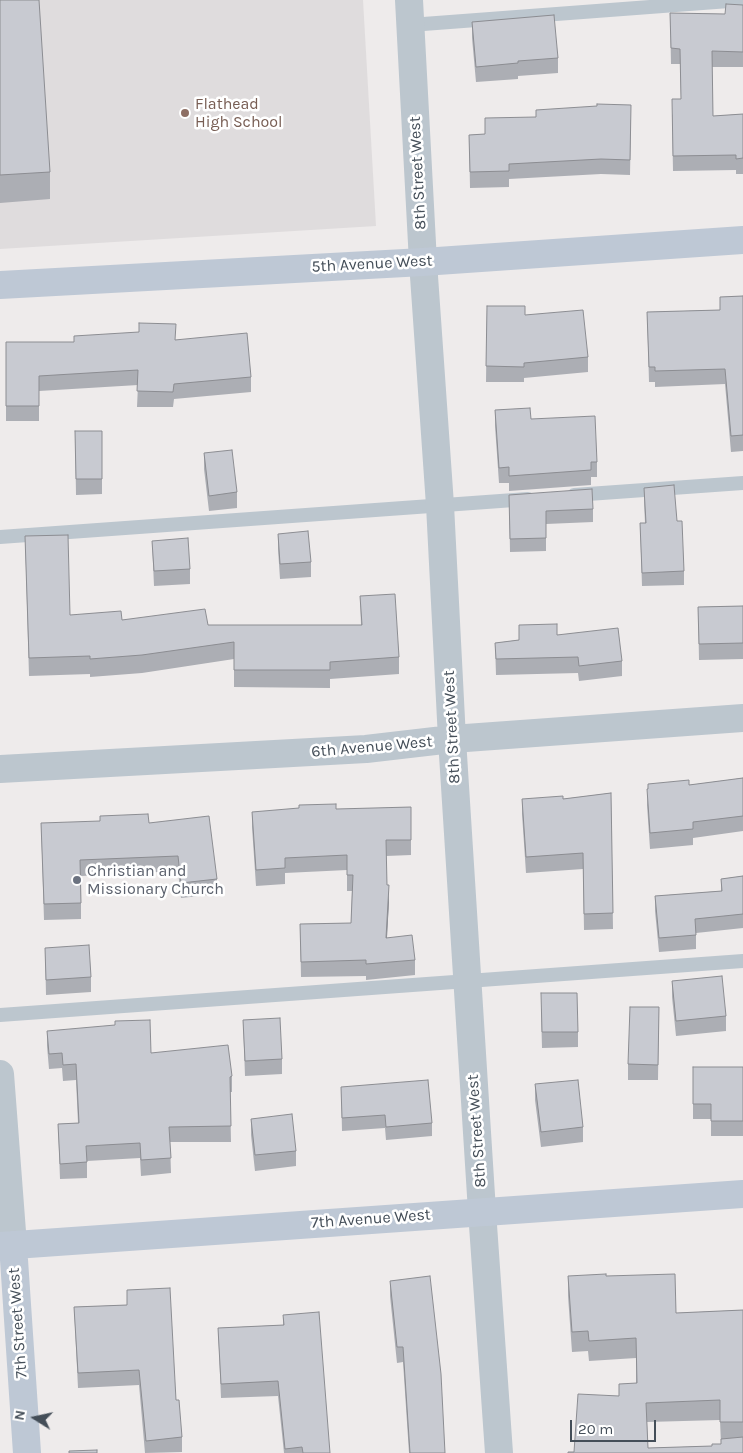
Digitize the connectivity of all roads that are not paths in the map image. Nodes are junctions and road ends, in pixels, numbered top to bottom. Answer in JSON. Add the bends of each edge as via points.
{"nodes":[{"id":1,"x":743,"y":0,"type":"edge"},
{"id":2,"x":409,"y":13,"type":"edge"},
{"id":3,"x":743,"y":240,"type":"edge"},
{"id":4,"x":423,"y":262,"type":"junction"},
{"id":5,"x":0,"y":285,"type":"edge"},
{"id":6,"x":743,"y":483,"type":"edge"},
{"id":7,"x":557,"y":496,"type":"edge"},
{"id":8,"x":538,"y":498,"type":"edge"},
{"id":9,"x":440,"y":505,"type":"junction"},
{"id":10,"x":0,"y":537,"type":"edge"},
{"id":11,"x":743,"y":718,"type":"edge"},
{"id":12,"x":452,"y":739,"type":"junction"},
{"id":13,"x":0,"y":769,"type":"edge"},
{"id":14,"x":743,"y":961,"type":"edge"},
{"id":15,"x":468,"y":982,"type":"junction"},
{"id":16,"x":0,"y":1015,"type":"edge"},
{"id":17,"x":0,"y":1074,"type":"edge"},
{"id":18,"x":743,"y":1194,"type":"edge"},
{"id":19,"x":482,"y":1211,"type":"junction"},
{"id":20,"x":6,"y":1245,"type":"edge"},
{"id":21,"x":27,"y":1453,"type":"edge"},
{"id":22,"x":499,"y":1453,"type":"edge"}],
"edges":[{"from":1,"to":2,"type":"lane"},
{"from":2,"to":4,"type":"street","name":"8th Street West"},
{"from":3,"to":4,"type":"street","name":"5th Avenue West"},
{"from":4,"to":5,"type":"street","name":"5th Avenue West"},
{"from":4,"to":9,"type":"street","name":"8th Street West"},
{"from":6,"to":7,"type":"lane"},
{"from":8,"to":9,"type":"lane"},
{"from":9,"to":10,"type":"lane"},
{"from":9,"to":12,"type":"street","name":"8th Street West"},
{"from":11,"to":12,"type":"street","name":"6th Avenue West"},
{"from":12,"to":13,"type":"street","name":"6th Avenue West","via":[[366,749]]},
{"from":12,"to":15,"type":"street","name":"8th Street West"},
{"from":14,"to":15,"type":"lane"},
{"from":15,"to":16,"type":"lane"},
{"from":15,"to":19,"type":"street","name":"8th Street West"},
{"from":17,"to":20,"type":"street","name":"7th Street West"},
{"from":18,"to":19,"type":"street","name":"7th Avenue West"},
{"from":19,"to":20,"type":"street","name":"7th Avenue West"},
{"from":19,"to":22,"type":"street","name":"8th Street West"},
{"from":20,"to":21,"type":"street","name":"7th Street West"}]}
